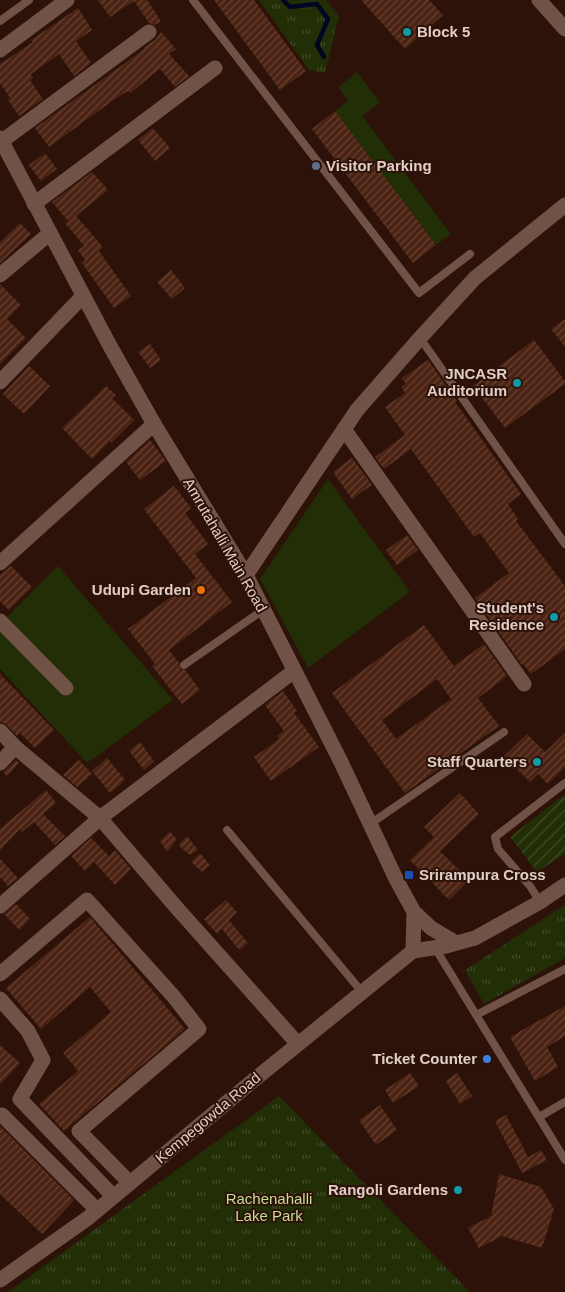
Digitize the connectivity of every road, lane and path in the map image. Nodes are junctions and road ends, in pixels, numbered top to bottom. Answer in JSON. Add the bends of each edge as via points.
{"nodes":[{"id":1,"x":29,"y":0,"type":"edge"},
{"id":2,"x":67,"y":0,"type":"edge"},
{"id":3,"x":193,"y":0,"type":"edge"},
{"id":4,"x":539,"y":0,"type":"edge"},
{"id":5,"x":0,"y":21,"type":"edge"},
{"id":6,"x":565,"y":29,"type":"edge"},
{"id":7,"x":149,"y":32,"type":"dead end"},
{"id":8,"x":0,"y":50,"type":"edge"},
{"id":9,"x":215,"y":68,"type":"dead end"},
{"id":10,"x":1,"y":140,"type":"edge"},
{"id":11,"x":34,"y":204,"type":"junction"},
{"id":12,"x":565,"y":205,"type":"edge"},
{"id":13,"x":49,"y":234,"type":"junction"},
{"id":14,"x":470,"y":254,"type":"dead end"},
{"id":15,"x":0,"y":275,"type":"edge"},
{"id":16,"x":83,"y":296,"type":"junction"},
{"id":17,"x":420,"y":338,"type":"junction"},
{"id":18,"x":0,"y":382,"type":"edge"},
{"id":19,"x":154,"y":424,"type":"junction"},
{"id":20,"x":344,"y":429,"type":"junction"},
{"id":21,"x":565,"y":544,"type":"edge"},
{"id":22,"x":0,"y":563,"type":"edge"},
{"id":23,"x":246,"y":575,"type":"junction"},
{"id":24,"x":263,"y":610,"type":"junction"},
{"id":25,"x":0,"y":621,"type":"edge"},
{"id":26,"x":184,"y":665,"type":"dead end"},
{"id":27,"x":294,"y":671,"type":"junction"},
{"id":28,"x":524,"y":684,"type":"dead end"},
{"id":29,"x":66,"y":688,"type":"dead end"},
{"id":30,"x":0,"y":731,"type":"edge"},
{"id":31,"x":504,"y":732,"type":"dead end"},
{"id":32,"x":15,"y":747,"type":"junction"},
{"id":33,"x":0,"y":763,"type":"edge"},
{"id":34,"x":565,"y":783,"type":"edge"},
{"id":35,"x":100,"y":818,"type":"junction"},
{"id":36,"x":370,"y":824,"type":"junction"},
{"id":37,"x":227,"y":830,"type":"dead end"},
{"id":38,"x":565,"y":885,"type":"edge"},
{"id":39,"x":540,"y":902,"type":"junction"},
{"id":40,"x":0,"y":906,"type":"edge"},
{"id":41,"x":414,"y":912,"type":"junction"},
{"id":42,"x":456,"y":943,"type":"junction"},
{"id":43,"x":435,"y":948,"type":"junction"},
{"id":44,"x":413,"y":951,"type":"junction"},
{"id":45,"x":565,"y":969,"type":"edge"},
{"id":46,"x":0,"y":974,"type":"edge"},
{"id":47,"x":362,"y":992,"type":"junction"},
{"id":48,"x":0,"y":999,"type":"edge"},
{"id":49,"x":476,"y":1015,"type":"junction"},
{"id":50,"x":298,"y":1044,"type":"junction"},
{"id":51,"x":565,"y":1102,"type":"edge"},
{"id":52,"x":2,"y":1115,"type":"dead end"},
{"id":53,"x":539,"y":1117,"type":"junction"},
{"id":54,"x":78,"y":1131,"type":"junction"},
{"id":55,"x":63,"y":1144,"type":"junction"},
{"id":56,"x":564,"y":1154,"type":"edge"},
{"id":57,"x":130,"y":1182,"type":"junction"},
{"id":58,"x":113,"y":1196,"type":"junction"},
{"id":59,"x":97,"y":1210,"type":"junction"},
{"id":60,"x":0,"y":1280,"type":"edge"}],
"edges":[{"from":1,"to":5,"type":"lane"},
{"from":2,"to":8,"type":"street"},
{"from":3,"to":14,"type":"lane","via":[[419,293]]},
{"from":4,"to":6,"type":"street"},
{"from":7,"to":10,"type":"street"},
{"from":9,"to":11,"type":"street"},
{"from":10,"to":11,"type":"street","name":"Amrutahalli Main Road"},
{"from":11,"to":13,"type":"street","name":"Amrutahalli Main Road"},
{"from":12,"to":17,"type":"street","via":[[475,278]]},
{"from":13,"to":15,"type":"street"},
{"from":13,"to":16,"type":"street","name":"Amrutahalli Main Road"},
{"from":16,"to":18,"type":"street"},
{"from":16,"to":19,"type":"street","name":"Amrutahalli Main Road"},
{"from":17,"to":20,"type":"street"},
{"from":17,"to":21,"type":"lane"},
{"from":19,"to":22,"type":"street"},
{"from":19,"to":23,"type":"street","name":"Amrutahalli Main Road"},
{"from":20,"to":23,"type":"street"},
{"from":20,"to":28,"type":"street"},
{"from":23,"to":24,"type":"street","name":"Amrutahalli Main Road"},
{"from":24,"to":26,"type":"lane"},
{"from":24,"to":27,"type":"street","name":"Amrutahalli Main Road"},
{"from":25,"to":29,"type":"street"},
{"from":27,"to":35,"type":"street"},
{"from":27,"to":36,"type":"street","name":"Amrutahalli Main Road"},
{"from":30,"to":32,"type":"street"},
{"from":31,"to":36,"type":"lane"},
{"from":32,"to":33,"type":"street"},
{"from":32,"to":35,"type":"street"},
{"from":34,"to":39,"type":"lane","via":[[496,837],[498,849]]},
{"from":35,"to":40,"type":"street"},
{"from":35,"to":50,"type":"street"},
{"from":36,"to":41,"type":"street","name":"Amrutahalli Main Road"},
{"from":37,"to":47,"type":"lane"},
{"from":38,"to":39,"type":"street"},
{"from":39,"to":42,"type":"street","via":[[475,938]]},
{"from":41,"to":42,"type":"street","name":"Amrutahalli Main Road","via":[[431,928]]},
{"from":41,"to":44,"type":"street"},
{"from":42,"to":43,"type":"street"},
{"from":43,"to":44,"type":"street"},
{"from":43,"to":49,"type":"lane"},
{"from":44,"to":47,"type":"street","name":"Kempegowda Road"},
{"from":45,"to":49,"type":"lane"},
{"from":46,"to":54,"type":"street","via":[[87,900],[199,1029]]},
{"from":47,"to":50,"type":"street","name":"Kempegowda Road"},
{"from":48,"to":55,"type":"street","via":[[28,1031],[43,1060],[20,1098]]},
{"from":49,"to":53,"type":"lane"},
{"from":50,"to":57,"type":"street","name":"Kempegowda Road"},
{"from":51,"to":53,"type":"lane"},
{"from":52,"to":59,"type":"street"},
{"from":53,"to":56,"type":"lane"},
{"from":54,"to":55,"type":"street"},
{"from":54,"to":57,"type":"street"},
{"from":55,"to":58,"type":"street"},
{"from":57,"to":58,"type":"street","name":"Kempegowda Road"},
{"from":58,"to":59,"type":"street","name":"Kempegowda Road"},
{"from":59,"to":60,"type":"street","name":"Kempegowda Road"}]}
